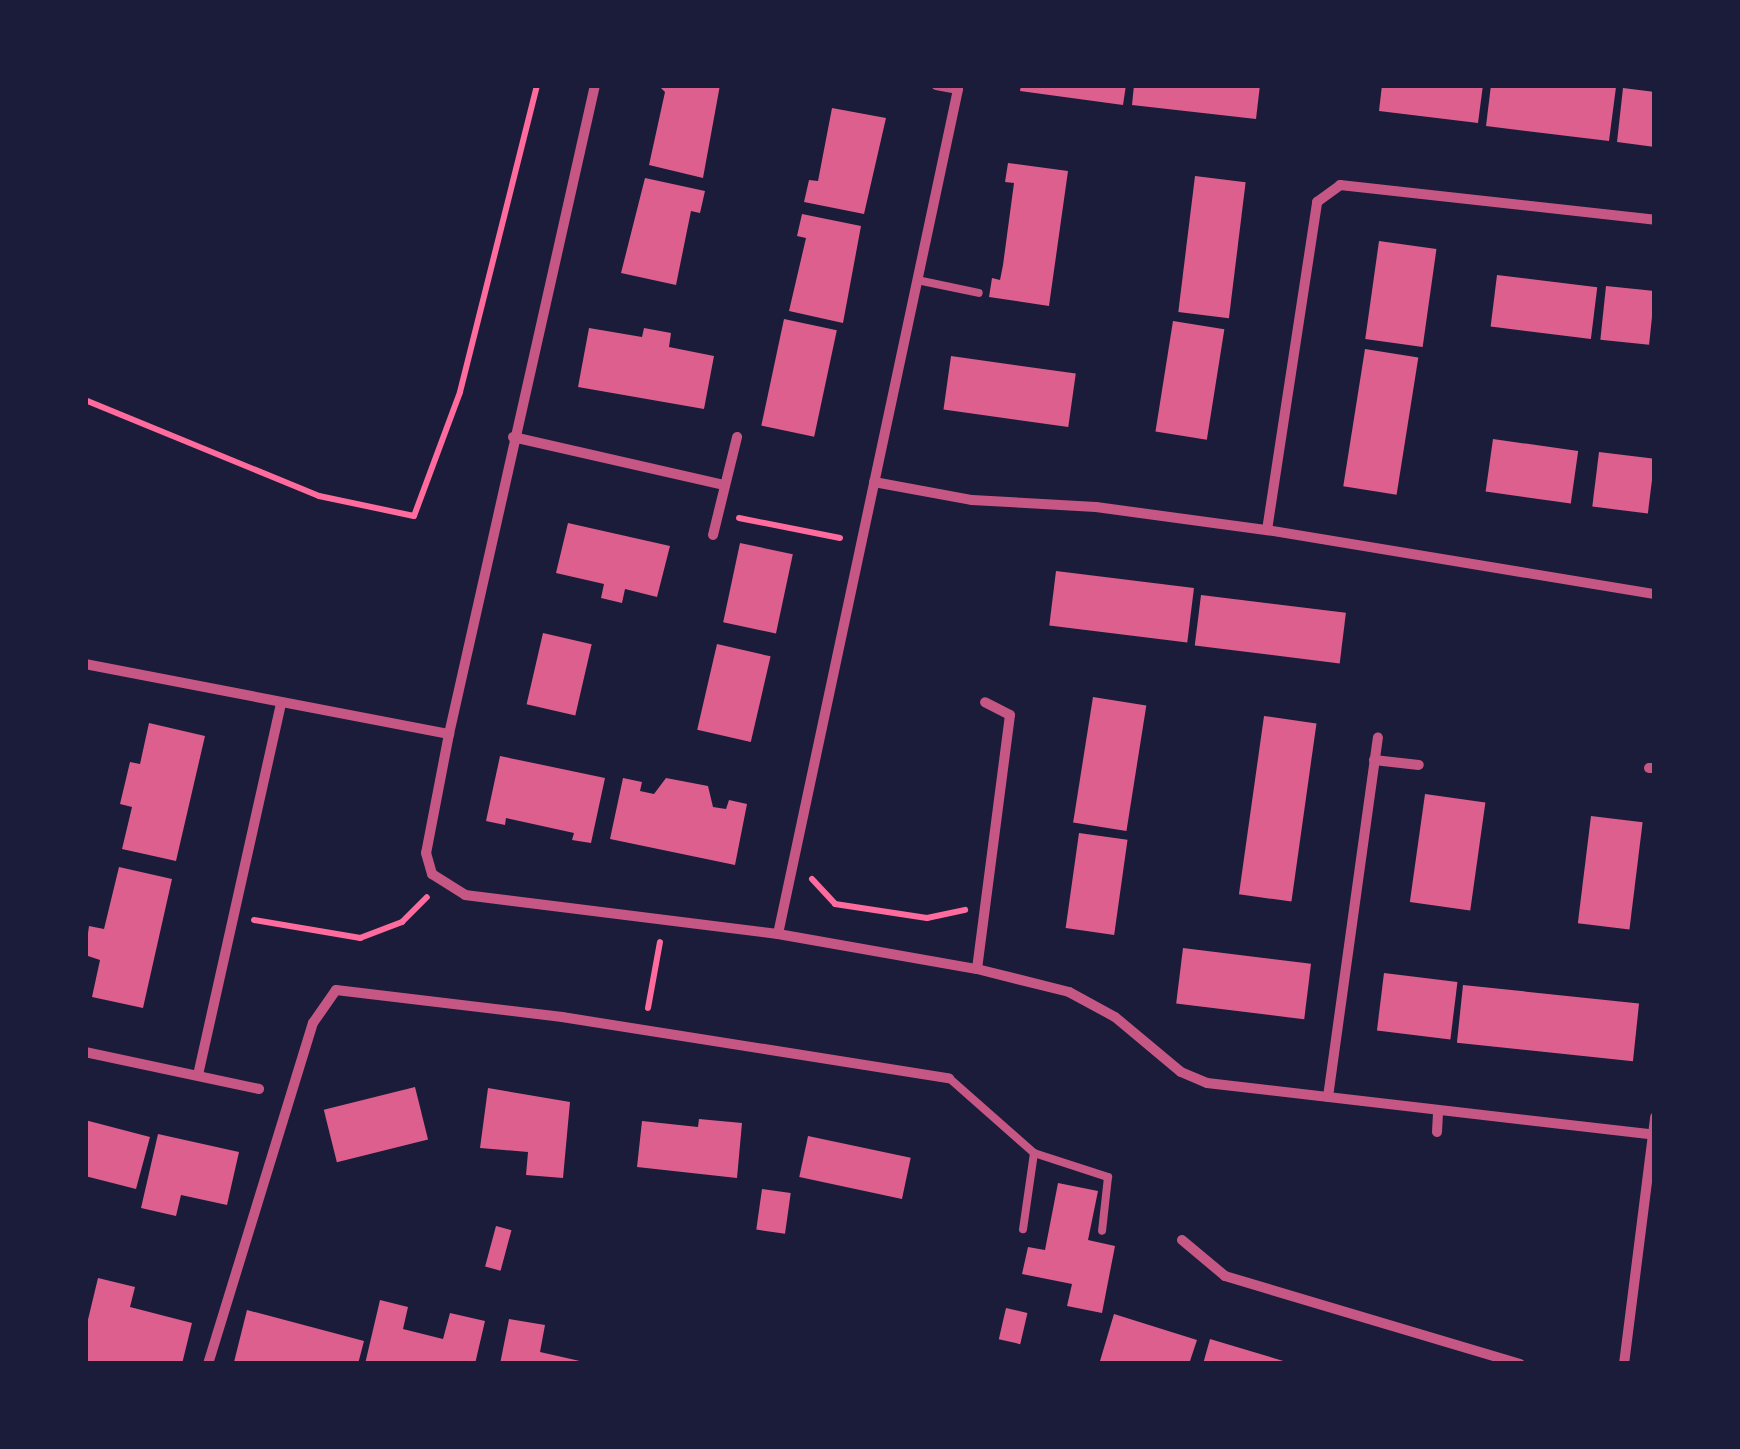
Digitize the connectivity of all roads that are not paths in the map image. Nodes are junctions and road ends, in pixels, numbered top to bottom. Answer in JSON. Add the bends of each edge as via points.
{"nodes":[{"id":1,"x":595,"y":85,"type":"edge"},
{"id":2,"x":936,"y":85,"type":"edge"},
{"id":3,"x":1655,"y":220,"type":"edge"},
{"id":4,"x":916,"y":280,"type":"junction"},
{"id":5,"x":979,"y":293,"type":"dead end"},
{"id":6,"x":513,"y":437,"type":"junction"},
{"id":7,"x":738,"y":437,"type":"dead end"},
{"id":8,"x":874,"y":482,"type":"junction"},
{"id":9,"x":726,"y":485,"type":"junction"},
{"id":10,"x":1267,"y":530,"type":"junction"},
{"id":11,"x":713,"y":535,"type":"dead end"},
{"id":12,"x":1655,"y":594,"type":"edge"},
{"id":13,"x":85,"y":652,"type":"edge"},
{"id":14,"x":90,"y":663,"type":"edge"},
{"id":15,"x":985,"y":702,"type":"dead end"},
{"id":16,"x":281,"y":705,"type":"junction"},
{"id":17,"x":448,"y":734,"type":"junction"},
{"id":18,"x":1378,"y":737,"type":"dead end"},
{"id":19,"x":1374,"y":760,"type":"junction"},
{"id":20,"x":1419,"y":765,"type":"dead end"},
{"id":21,"x":778,"y":934,"type":"junction"},
{"id":22,"x":977,"y":969,"type":"junction"},
{"id":23,"x":85,"y":1052,"type":"edge"},
{"id":24,"x":198,"y":1075,"type":"junction"},
{"id":25,"x":949,"y":1078,"type":"joint"},
{"id":26,"x":258,"y":1089,"type":"dead end"},
{"id":27,"x":1328,"y":1097,"type":"junction"},
{"id":28,"x":1438,"y":1110,"type":"junction"},
{"id":29,"x":1655,"y":1117,"type":"edge"},
{"id":30,"x":1437,"y":1132,"type":"dead end"},
{"id":31,"x":1654,"y":1135,"type":"edge"},
{"id":32,"x":1034,"y":1153,"type":"junction"},
{"id":33,"x":1022,"y":1229,"type":"dead end"},
{"id":34,"x":1102,"y":1231,"type":"dead end"},
{"id":35,"x":1182,"y":1240,"type":"dead end"},
{"id":36,"x":208,"y":1364,"type":"edge"},
{"id":37,"x":1520,"y":1364,"type":"edge"},
{"id":38,"x":1624,"y":1364,"type":"edge"}],
"edges":[{"from":1,"to":6,"type":"street"},
{"from":2,"to":4,"type":"street","via":[[958,89]]},
{"from":3,"to":10,"type":"street","via":[[1340,185],[1317,202]]},
{"from":4,"to":5,"type":"lane"},
{"from":4,"to":8,"type":"street"},
{"from":6,"to":9,"type":"street"},
{"from":6,"to":17,"type":"street"},
{"from":7,"to":9,"type":"street"},
{"from":8,"to":10,"type":"street","via":[[972,500],[1157,508]]},
{"from":8,"to":21,"type":"street"},
{"from":9,"to":11,"type":"street"},
{"from":10,"to":12,"type":"street"},
{"from":13,"to":14,"type":"street"},
{"from":14,"to":16,"type":"street"},
{"from":15,"to":22,"type":"street","via":[[1010,715]]},
{"from":16,"to":17,"type":"street"},
{"from":16,"to":24,"type":"street"},
{"from":17,"to":21,"type":"street","via":[[426,852],[441,883],[465,895]]},
{"from":18,"to":19,"type":"street"},
{"from":19,"to":20,"type":"street"},
{"from":19,"to":27,"type":"street"},
{"from":21,"to":22,"type":"street"},
{"from":22,"to":27,"type":"street","via":[[1069,992],[1115,1017],[1181,1072],[1207,1083]]},
{"from":23,"to":24,"type":"street"},
{"from":24,"to":26,"type":"street"},
{"from":25,"to":32,"type":"lane"},
{"from":25,"to":36,"type":"street","via":[[644,1029],[336,990],[313,1023]]},
{"from":27,"to":28,"type":"street"},
{"from":28,"to":30,"type":"street"},
{"from":28,"to":31,"type":"street"},
{"from":29,"to":31,"type":"street"},
{"from":31,"to":38,"type":"street"},
{"from":32,"to":33,"type":"lane"},
{"from":32,"to":34,"type":"lane","via":[[1108,1177]]},
{"from":35,"to":37,"type":"street","via":[[1224,1276]]}]}
